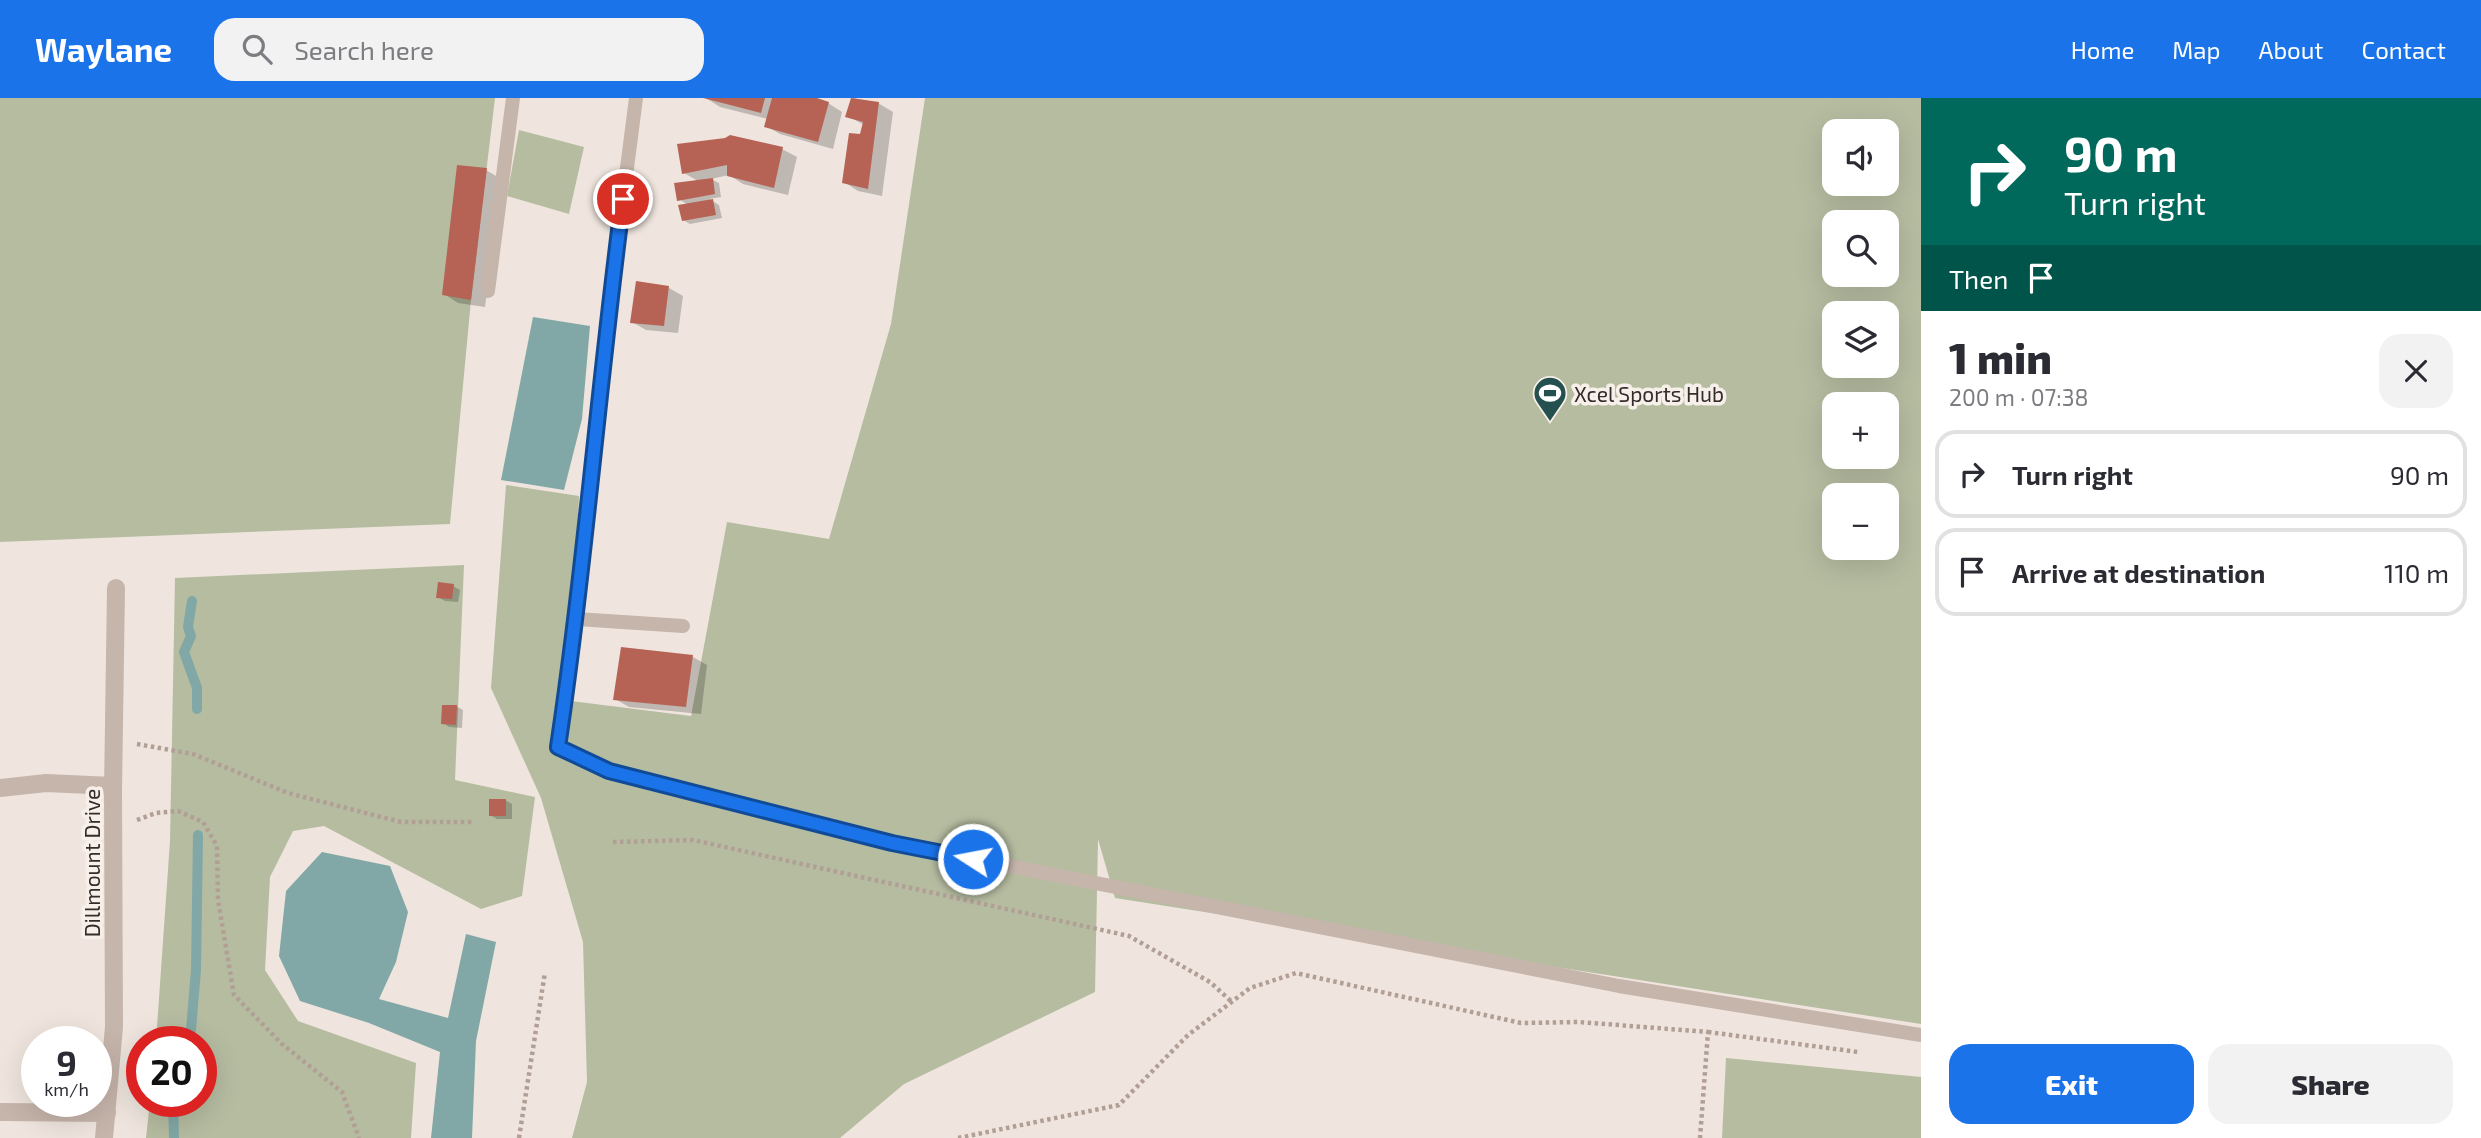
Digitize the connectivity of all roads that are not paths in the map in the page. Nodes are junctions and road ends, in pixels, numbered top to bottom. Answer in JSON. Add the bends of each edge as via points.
{"nodes":[{"id":1,"x":513,"y":98,"type":"edge"},
{"id":2,"x":636,"y":98,"type":"edge"},
{"id":3,"x":488,"y":291,"type":"dead end"},
{"id":4,"x":116,"y":588,"type":"dead end"},
{"id":5,"x":577,"y":619,"type":"junction"},
{"id":6,"x":683,"y":626,"type":"dead end"},
{"id":7,"x":113,"y":786,"type":"junction"},
{"id":8,"x":0,"y":788,"type":"edge"},
{"id":9,"x":1921,"y":1035,"type":"edge"},
{"id":10,"x":112,"y":1052,"type":"edge"},
{"id":11,"x":0,"y":1112,"type":"edge"},
{"id":12,"x":21,"y":1112,"type":"edge"},
{"id":13,"x":107,"y":1117,"type":"edge"},
{"id":14,"x":104,"y":1138,"type":"edge"}],
"edges":[{"from":1,"to":3,"type":"lane"},
{"from":2,"to":5,"type":"lane"},
{"from":4,"to":7,"type":"street","name":"Dillmount Drive"},
{"from":5,"to":6,"type":"lane"},
{"from":5,"to":9,"type":"lane","via":[[558,747],[609,771],[906,846],[1619,986]]},
{"from":7,"to":8,"type":"street","via":[[46,783]]},
{"from":7,"to":10,"type":"street","name":"Dillmount Drive"},
{"from":11,"to":12,"type":"street"},
{"from":13,"to":14,"type":"street","name":"Dillmount Drive"}]}
